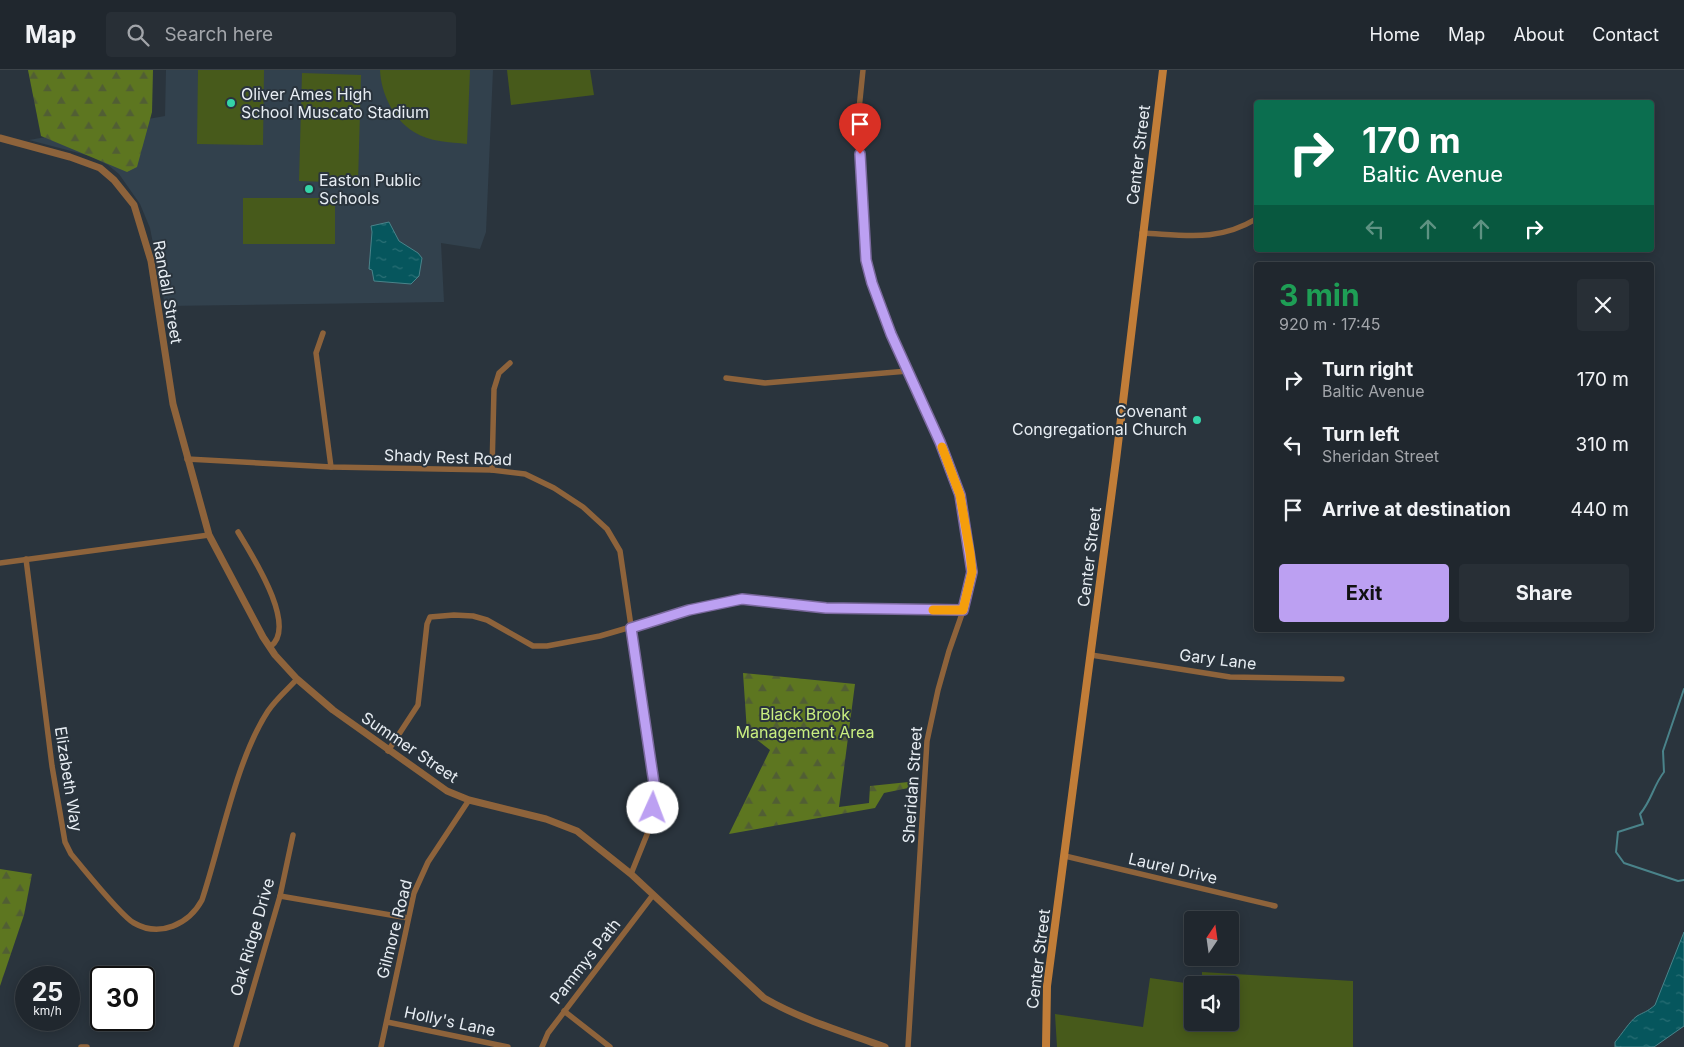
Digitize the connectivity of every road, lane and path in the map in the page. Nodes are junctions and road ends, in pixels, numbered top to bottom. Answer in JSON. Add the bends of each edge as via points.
{"nodes":[{"id":1,"x":863,"y":70,"type":"edge"},
{"id":2,"x":1163,"y":70,"type":"edge"},
{"id":3,"x":0,"y":138,"type":"edge"},
{"id":4,"x":1254,"y":220,"type":"edge"},
{"id":5,"x":1142,"y":233,"type":"junction"},
{"id":6,"x":323,"y":333,"type":"dead end"},
{"id":7,"x":510,"y":363,"type":"dead end"},
{"id":8,"x":908,"y":372,"type":"junction"},
{"id":9,"x":726,"y":378,"type":"dead end"},
{"id":10,"x":187,"y":459,"type":"junction"},
{"id":11,"x":331,"y":467,"type":"junction"},
{"id":12,"x":492,"y":470,"type":"junction"},
{"id":13,"x":238,"y":532,"type":"dead end"},
{"id":14,"x":209,"y":534,"type":"junction"},
{"id":15,"x":26,"y":559,"type":"junction"},
{"id":16,"x":0,"y":563,"type":"edge"},
{"id":17,"x":963,"y":610,"type":"junction"},
{"id":18,"x":631,"y":628,"type":"junction"},
{"id":19,"x":270,"y":647,"type":"junction"},
{"id":20,"x":1090,"y":655,"type":"junction"},
{"id":21,"x":1342,"y":679,"type":"dead end"},
{"id":22,"x":297,"y":680,"type":"junction"},
{"id":23,"x":388,"y":751,"type":"junction"},
{"id":24,"x":469,"y":800,"type":"junction"},
{"id":25,"x":293,"y":835,"type":"dead end"},
{"id":26,"x":1065,"y":856,"type":"junction"},
{"id":27,"x":631,"y":874,"type":"junction"},
{"id":28,"x":653,"y":895,"type":"junction"},
{"id":29,"x":280,"y":896,"type":"junction"},
{"id":30,"x":1275,"y":906,"type":"dead end"},
{"id":31,"x":408,"y":918,"type":"junction"},
{"id":32,"x":564,"y":1011,"type":"junction"},
{"id":33,"x":387,"y":1022,"type":"junction"},
{"id":34,"x":81,"y":1047,"type":"edge"},
{"id":35,"x":88,"y":1047,"type":"edge"},
{"id":36,"x":236,"y":1047,"type":"edge"},
{"id":37,"x":382,"y":1047,"type":"edge"},
{"id":38,"x":508,"y":1047,"type":"edge"},
{"id":39,"x":542,"y":1047,"type":"edge"},
{"id":40,"x":610,"y":1047,"type":"edge"},
{"id":41,"x":885,"y":1047,"type":"edge"},
{"id":42,"x":908,"y":1047,"type":"edge"},
{"id":43,"x":1046,"y":1047,"type":"edge"}],
"edges":[{"from":1,"to":8,"type":"street","name":"Sheridan Street","via":[[858,119],[866,260]]},
{"from":2,"to":5,"type":"main road","name":"Center Street"},
{"from":3,"to":10,"type":"street","name":"Randall Street","via":[[100,168],[134,205],[151,261],[173,404]]},
{"from":4,"to":5,"type":"street","via":[[1236,230],[1212,236]]},
{"from":5,"to":20,"type":"main road","name":"Center Street"},
{"from":6,"to":11,"type":"street","via":[[316,353]]},
{"from":7,"to":12,"type":"street","via":[[500,373],[494,389]]},
{"from":8,"to":9,"type":"street","via":[[765,383]]},
{"from":8,"to":17,"type":"street","name":"Sheridan Street","via":[[960,495],[972,572]]},
{"from":10,"to":11,"type":"street","name":"Shady Rest Road"},
{"from":10,"to":14,"type":"street","name":"Randall Street"},
{"from":11,"to":12,"type":"street","name":"Shady Rest Road"},
{"from":12,"to":18,"type":"street","name":"Shady Rest Road","via":[[525,474],[554,488],[583,507],[607,529],[620,551]]},
{"from":13,"to":19,"type":"street","via":[[262,573],[279,619],[278,637]]},
{"from":14,"to":15,"type":"street"},
{"from":14,"to":19,"type":"street","name":"Summer Street"},
{"from":15,"to":16,"type":"street"},
{"from":15,"to":22,"type":"street","name":"Elizabeth Way","via":[[52,766],[65,842],[71,854],[133,923],[154,929],[167,928],[182,923],[195,912],[205,892],[255,735],[269,710]]},
{"from":17,"to":18,"type":"street","via":[[826,608],[742,599],[689,610]]},
{"from":17,"to":42,"type":"street","name":"Sheridan Street","via":[[949,650],[927,741]]},
{"from":18,"to":23,"type":"street","via":[[571,642],[533,646],[487,620],[454,614],[430,617],[418,705]]},
{"from":18,"to":27,"type":"street","name":"Shady Rest Road","via":[[655,790],[648,832]]},
{"from":19,"to":22,"type":"street","name":"Summer Street"},
{"from":20,"to":21,"type":"street","name":"Gary Lane","via":[[1230,677]]},
{"from":20,"to":26,"type":"main road","name":"Center Street"},
{"from":22,"to":23,"type":"street","name":"Summer Street"},
{"from":23,"to":24,"type":"street","name":"Summer Street","via":[[447,791]]},
{"from":24,"to":27,"type":"street","name":"Summer Street","via":[[546,819],[577,831]]},
{"from":24,"to":31,"type":"street","name":"Gilmore Road","via":[[419,878]]},
{"from":25,"to":29,"type":"street","name":"Oak Ridge Drive"},
{"from":26,"to":30,"type":"street","name":"Laurel Drive"},
{"from":26,"to":43,"type":"main road","name":"Center Street","via":[[1047,986]]},
{"from":27,"to":28,"type":"street","name":"Summer Street"},
{"from":28,"to":32,"type":"street","name":"Pammys Path"},
{"from":28,"to":41,"type":"street","name":"Summer Street","via":[[764,998],[817,1023]]},
{"from":29,"to":31,"type":"street"},
{"from":29,"to":36,"type":"street","name":"Oak Ridge Drive"},
{"from":31,"to":33,"type":"street","name":"Gilmore Road"},
{"from":32,"to":39,"type":"street","name":"Pammys Path"},
{"from":32,"to":40,"type":"street"},
{"from":33,"to":37,"type":"street","name":"Gilmore Road"},
{"from":33,"to":38,"type":"street","name":"Holly's Lane"},
{"from":34,"to":35,"type":"street"}]}
